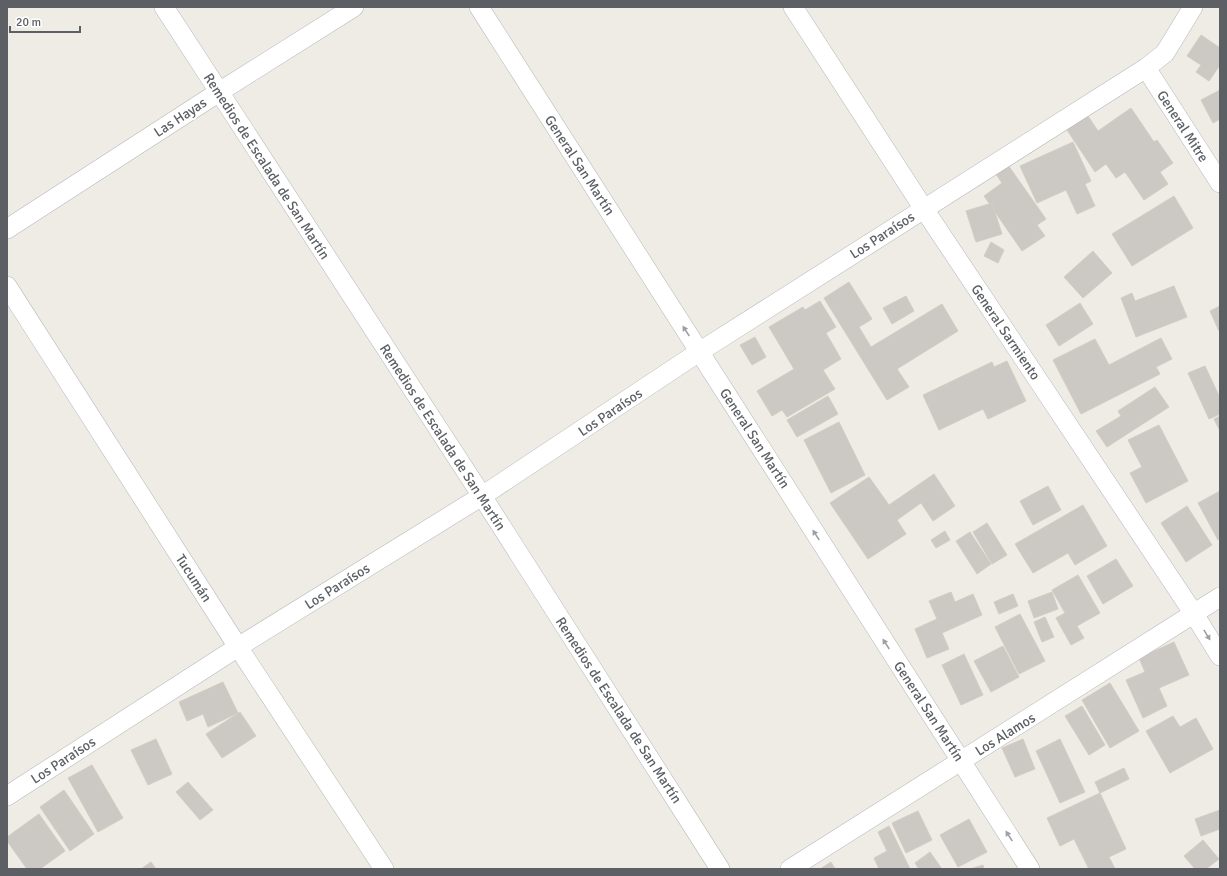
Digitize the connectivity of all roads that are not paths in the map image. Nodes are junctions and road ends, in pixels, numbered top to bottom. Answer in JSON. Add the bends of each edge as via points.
{"nodes":[{"id":1,"x":164,"y":7,"type":"edge"},
{"id":2,"x":354,"y":7,"type":"edge"},
{"id":3,"x":479,"y":7,"type":"edge"},
{"id":4,"x":793,"y":7,"type":"edge"},
{"id":5,"x":1193,"y":7,"type":"edge"},
{"id":6,"x":1146,"y":68,"type":"junction"},
{"id":7,"x":219,"y":92,"type":"junction"},
{"id":8,"x":1220,"y":183,"type":"edge"},
{"id":9,"x":924,"y":209,"type":"junction"},
{"id":10,"x":7,"y":229,"type":"edge"},
{"id":11,"x":7,"y":286,"type":"edge"},
{"id":12,"x":700,"y":352,"type":"junction"},
{"id":13,"x":482,"y":496,"type":"junction"},
{"id":14,"x":1220,"y":597,"type":"edge"},
{"id":15,"x":1194,"y":614,"type":"junction"},
{"id":16,"x":238,"y":647,"type":"junction"},
{"id":17,"x":1220,"y":656,"type":"edge"},
{"id":18,"x":961,"y":762,"type":"junction"},
{"id":19,"x":7,"y":796,"type":"edge"},
{"id":20,"x":384,"y":869,"type":"edge"},
{"id":21,"x":720,"y":869,"type":"edge"},
{"id":22,"x":790,"y":869,"type":"edge"},
{"id":23,"x":1030,"y":869,"type":"edge"}],
"edges":[{"from":1,"to":7,"type":"street","name":"Remedios de Escalada de San Martín"},
{"from":2,"to":7,"type":"street","name":"Las Hayas"},
{"from":12,"to":3,"type":"street","name":"General San Martín","one_way":true},
{"from":4,"to":9,"type":"street","name":"General Sarmiento"},
{"from":5,"to":6,"type":"street","name":"Los Paraísos","via":[[1165,53]]},
{"from":6,"to":8,"type":"street","name":"General Mitre"},
{"from":6,"to":9,"type":"street","name":"Los Paraísos"},
{"from":7,"to":10,"type":"street","name":"Las Hayas"},
{"from":7,"to":13,"type":"street","name":"Remedios de Escalada de San Martín"},
{"from":9,"to":12,"type":"street","name":"Los Paraísos"},
{"from":9,"to":15,"type":"street","name":"General Sarmiento"},
{"from":11,"to":16,"type":"street","name":"Tucumán"},
{"from":12,"to":13,"type":"street","name":"Los Paraísos"},
{"from":18,"to":12,"type":"street","name":"General San Martín","one_way":true},
{"from":13,"to":16,"type":"street","name":"Los Paraísos"},
{"from":13,"to":21,"type":"street","name":"Remedios de Escalada de San Martín"},
{"from":14,"to":15,"type":"street","name":"Los Alamos"},
{"from":15,"to":17,"type":"street","name":"General Sarmiento","one_way":true},
{"from":15,"to":18,"type":"street","name":"Los Alamos"},
{"from":16,"to":19,"type":"street","name":"Los Paraísos"},
{"from":16,"to":20,"type":"street","name":"Tucumán"},
{"from":18,"to":22,"type":"street","name":"Los Alamos"},
{"from":23,"to":18,"type":"street","name":"General San Martín","one_way":true}]}
